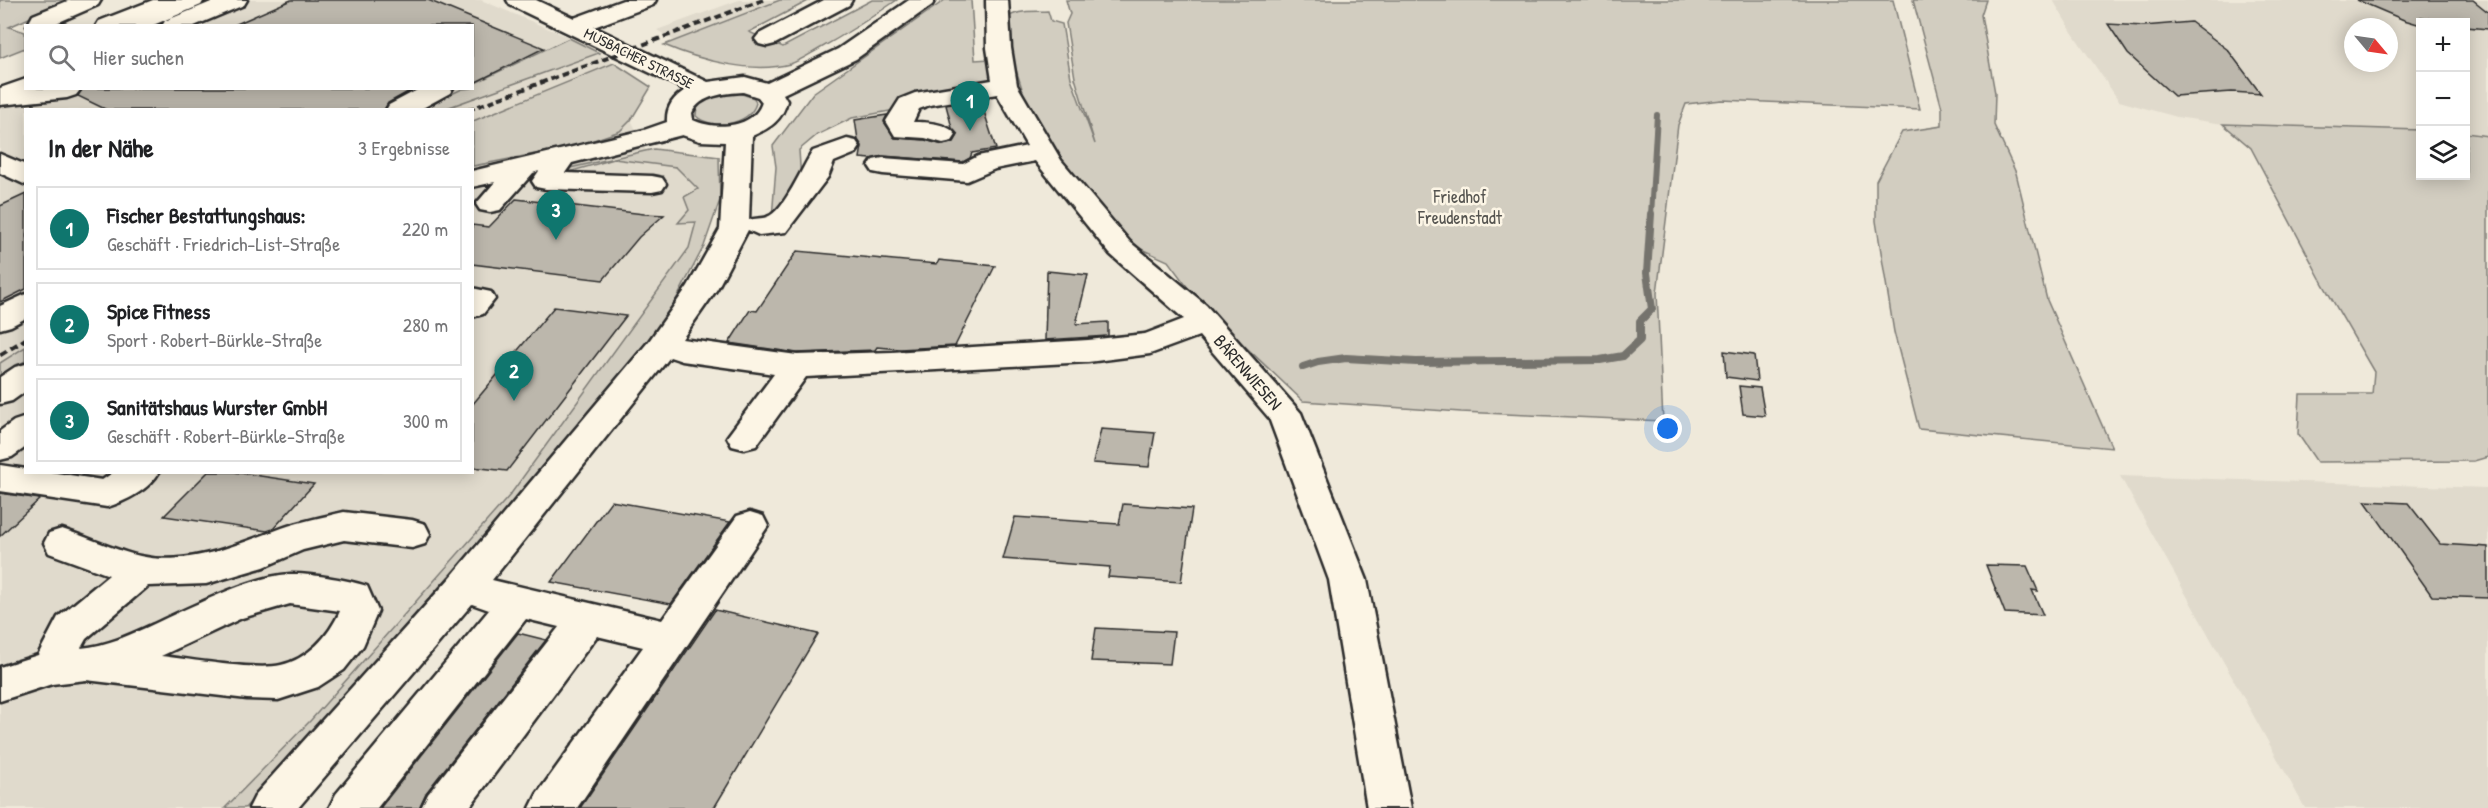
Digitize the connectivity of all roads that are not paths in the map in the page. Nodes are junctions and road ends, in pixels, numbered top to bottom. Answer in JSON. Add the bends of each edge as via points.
{"nodes":[{"id":1,"x":90,"y":0,"type":"edge"},
{"id":2,"x":173,"y":0,"type":"edge"},
{"id":3,"x":193,"y":0,"type":"edge"},
{"id":4,"x":236,"y":0,"type":"edge"},
{"id":5,"x":518,"y":0,"type":"edge"},
{"id":6,"x":645,"y":0,"type":"edge"},
{"id":7,"x":841,"y":0,"type":"edge"},
{"id":8,"x":924,"y":0,"type":"edge"},
{"id":9,"x":997,"y":0,"type":"edge"},
{"id":10,"x":39,"y":24,"type":"edge"},
{"id":11,"x":112,"y":24,"type":"edge"},
{"id":12,"x":135,"y":24,"type":"edge"},
{"id":13,"x":178,"y":24,"type":"edge"},
{"id":14,"x":573,"y":26,"type":"junction"},
{"id":15,"x":767,"y":39,"type":"dead end"},
{"id":16,"x":24,"y":69,"type":"edge"},
{"id":17,"x":0,"y":78,"type":"edge"},
{"id":18,"x":1005,"y":85,"type":"junction"},
{"id":19,"x":24,"y":87,"type":"edge"},
{"id":20,"x":67,"y":90,"type":"dead end"},
{"id":21,"x":437,"y":90,"type":"edge"},
{"id":22,"x":705,"y":91,"type":"junction"},
{"id":23,"x":770,"y":92,"type":"junction"},
{"id":24,"x":0,"y":97,"type":"edge"},
{"id":25,"x":402,"y":108,"type":"edge"},
{"id":26,"x":682,"y":126,"type":"junction"},
{"id":27,"x":739,"y":132,"type":"junction"},
{"id":28,"x":935,"y":133,"type":"dead end"},
{"id":29,"x":847,"y":147,"type":"dead end"},
{"id":30,"x":1042,"y":150,"type":"junction"},
{"id":31,"x":563,"y":157,"type":"junction"},
{"id":32,"x":0,"y":162,"type":"edge"},
{"id":33,"x":883,"y":166,"type":"dead end"},
{"id":34,"x":523,"y":167,"type":"junction"},
{"id":35,"x":24,"y":176,"type":"edge"},
{"id":36,"x":474,"y":180,"type":"edge"},
{"id":37,"x":652,"y":184,"type":"dead end"},
{"id":38,"x":490,"y":204,"type":"dead end"},
{"id":39,"x":759,"y":226,"type":"dead end"},
{"id":40,"x":24,"y":305,"type":"edge"},
{"id":41,"x":0,"y":319,"type":"edge"},
{"id":42,"x":1204,"y":322,"type":"junction"},
{"id":43,"x":682,"y":350,"type":"dead end"},
{"id":44,"x":797,"y":366,"type":"junction"},
{"id":45,"x":24,"y":376,"type":"edge"},
{"id":46,"x":0,"y":393,"type":"edge"},
{"id":47,"x":24,"y":430,"type":"edge"},
{"id":48,"x":744,"y":437,"type":"dead end"},
{"id":49,"x":0,"y":448,"type":"edge"},
{"id":50,"x":139,"y":474,"type":"edge"},
{"id":51,"x":0,"y":478,"type":"edge"},
{"id":52,"x":750,"y":526,"type":"dead end"},
{"id":53,"x":412,"y":534,"type":"dead end"},
{"id":54,"x":62,"y":543,"type":"dead end"},
{"id":55,"x":140,"y":571,"type":"junction"},
{"id":56,"x":588,"y":618,"type":"junction"},
{"id":57,"x":671,"y":638,"type":"junction"},
{"id":58,"x":69,"y":666,"type":"junction"},
{"id":59,"x":0,"y":684,"type":"edge"},
{"id":60,"x":271,"y":808,"type":"edge"},
{"id":61,"x":351,"y":808,"type":"edge"},
{"id":62,"x":444,"y":808,"type":"edge"},
{"id":63,"x":552,"y":808,"type":"edge"},
{"id":64,"x":1389,"y":808,"type":"edge"}],
"edges":[{"from":1,"to":10,"type":"street"},
{"from":2,"to":11,"type":"street"},
{"from":3,"to":12,"type":"street"},
{"from":4,"to":13,"type":"street"},
{"from":5,"to":14,"type":"street","name":"MUSBACHER STRASSE"},
{"from":6,"to":14,"type":"street","name":"MUSBACHER STRASSE"},
{"from":7,"to":15,"type":"street"},
{"from":8,"to":23,"type":"street","via":[[847,54]]},
{"from":9,"to":18,"type":"street","name":"BÄRENWIESEN"},
{"from":14,"to":22,"type":"street","name":"MUSBACHER STRASSE"},
{"from":16,"to":17,"type":"street"},
{"from":18,"to":28,"type":"street","via":[[924,98]]},
{"from":18,"to":30,"type":"street","name":"BÄRENWIESEN"},
{"from":19,"to":24,"type":"street"},
{"from":20,"to":24,"type":"street"},
{"from":21,"to":25,"type":"street"},
{"from":22,"to":23,"type":"street","via":[[745,84]]},
{"from":22,"to":26,"type":"street","via":[[680,108],[677,117]]},
{"from":23,"to":27,"type":"street","via":[[776,107],[770,116]]},
{"from":26,"to":27,"type":"street","via":[[699,134]]},
{"from":26,"to":31,"type":"street"},
{"from":27,"to":60,"type":"street","via":[[735,229],[702,289],[660,348],[463,589]]},
{"from":29,"to":39,"type":"street","via":[[822,157],[814,177],[776,226]]},
{"from":30,"to":33,"type":"street","via":[[988,162],[967,173]]},
{"from":30,"to":42,"type":"street","name":"BÄRENWIESEN","via":[[1120,248]]},
{"from":31,"to":34,"type":"street"},
{"from":31,"to":37,"type":"street","via":[[546,181]]},
{"from":32,"to":35,"type":"street"},
{"from":34,"to":36,"type":"street"},
{"from":34,"to":38,"type":"street"},
{"from":40,"to":41,"type":"street"},
{"from":42,"to":44,"type":"street","via":[[1150,344],[1108,349]]},
{"from":42,"to":64,"type":"street","name":"BÄRENWIESEN","via":[[1284,413],[1348,580]]},
{"from":43,"to":44,"type":"street"},
{"from":44,"to":48,"type":"street"},
{"from":45,"to":46,"type":"street"},
{"from":47,"to":49,"type":"street"},
{"from":50,"to":51,"type":"street","via":[[107,494]]},
{"from":52,"to":57,"type":"street"},
{"from":53,"to":55,"type":"street","via":[[344,526],[295,537],[206,569]]},
{"from":54,"to":55,"type":"street"},
{"from":55,"to":58,"type":"street","via":[[72,628]]},
{"from":56,"to":57,"type":"street"},
{"from":56,"to":61,"type":"street","via":[[502,598]]},
{"from":56,"to":62,"type":"street"},
{"from":57,"to":63,"type":"street"},
{"from":58,"to":58,"type":"street","via":[[278,683],[304,675],[330,658],[349,635],[359,611],[354,597],[290,590],[262,595],[133,651]]},
{"from":58,"to":59,"type":"street"}]}
